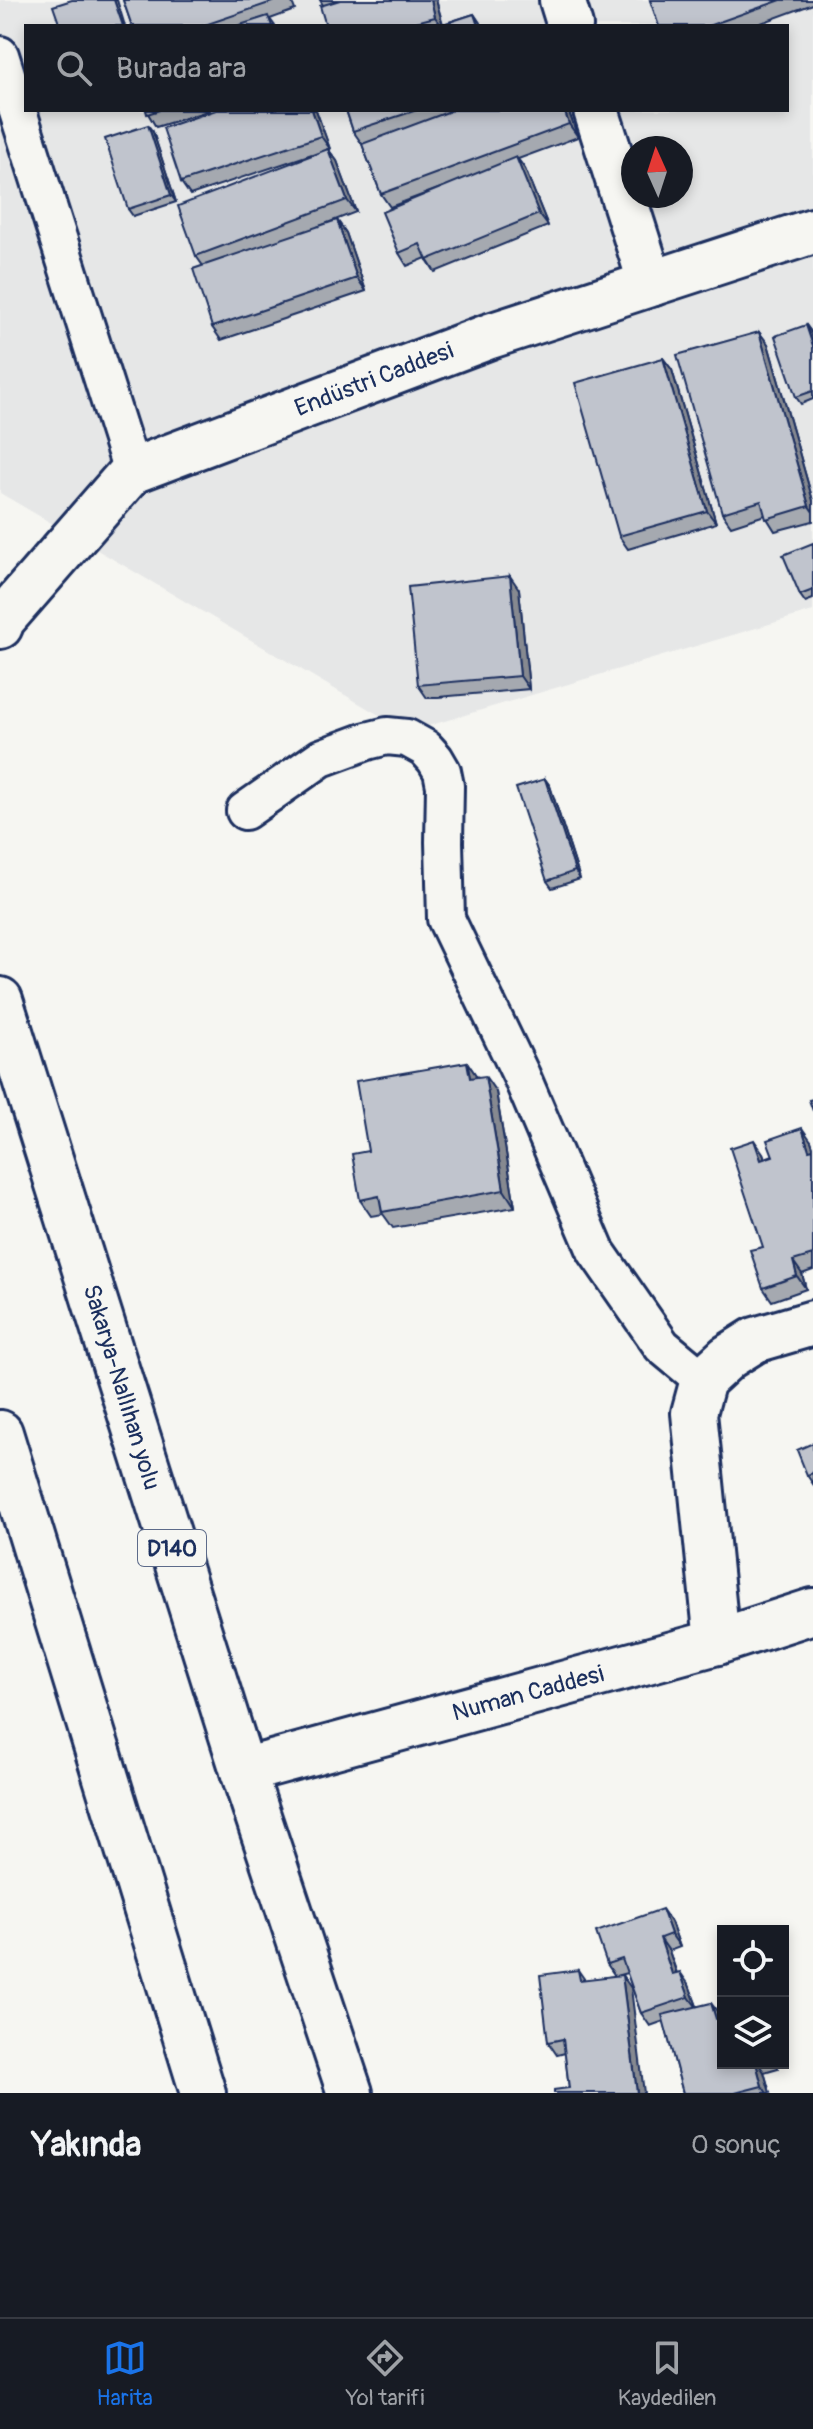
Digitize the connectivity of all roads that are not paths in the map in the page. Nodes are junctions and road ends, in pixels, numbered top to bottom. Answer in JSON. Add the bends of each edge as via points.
{"nodes":[{"id":1,"x":562,"y":0,"type":"edge"},
{"id":2,"x":569,"y":24,"type":"edge"},
{"id":3,"x":0,"y":55,"type":"edge"},
{"id":4,"x":597,"y":112,"type":"edge"},
{"id":5,"x":813,"y":231,"type":"edge"},
{"id":6,"x":651,"y":284,"type":"junction"},
{"id":7,"x":132,"y":471,"type":"junction"},
{"id":8,"x":0,"y":626,"type":"edge"},
{"id":9,"x":245,"y":811,"type":"dead end"},
{"id":10,"x":0,"y":1000,"type":"edge"},
{"id":11,"x":813,"y":1323,"type":"edge"},
{"id":12,"x":703,"y":1380,"type":"junction"},
{"id":13,"x":0,"y":1433,"type":"edge"},
{"id":14,"x":813,"y":1611,"type":"edge"},
{"id":15,"x":717,"y":1642,"type":"junction"},
{"id":16,"x":243,"y":1771,"type":"junction"},
{"id":17,"x":203,"y":2093,"type":"edge"},
{"id":18,"x":350,"y":2093,"type":"edge"}],
"edges":[{"from":1,"to":2,"type":"street"},
{"from":3,"to":7,"type":"lane"},
{"from":4,"to":6,"type":"street"},
{"from":5,"to":6,"type":"street","name":"Endüstri Caddesi"},
{"from":6,"to":7,"type":"street","name":"Endüstri Caddesi","via":[[490,336]]},
{"from":7,"to":8,"type":"street","name":"Endüstri Caddesi"},
{"from":9,"to":12,"type":"lane","via":[[321,758],[367,741],[407,738],[435,759],[445,786],[446,919],[521,1075],[596,1251],[662,1346]]},
{"from":10,"to":16,"type":"street","name":"Sakarya-Nallıhan yolu","number":"D140"},
{"from":11,"to":12,"type":"street","via":[[755,1340]]},
{"from":12,"to":15,"type":"street","via":[[694,1413]]},
{"from":13,"to":17,"type":"street"},
{"from":14,"to":15,"type":"street","name":"Numan Caddesi"},
{"from":15,"to":16,"type":"street","name":"Numan Caddesi"},
{"from":16,"to":18,"type":"street","name":"Sakarya-Nallıhan yolu","number":"D140"}]}
